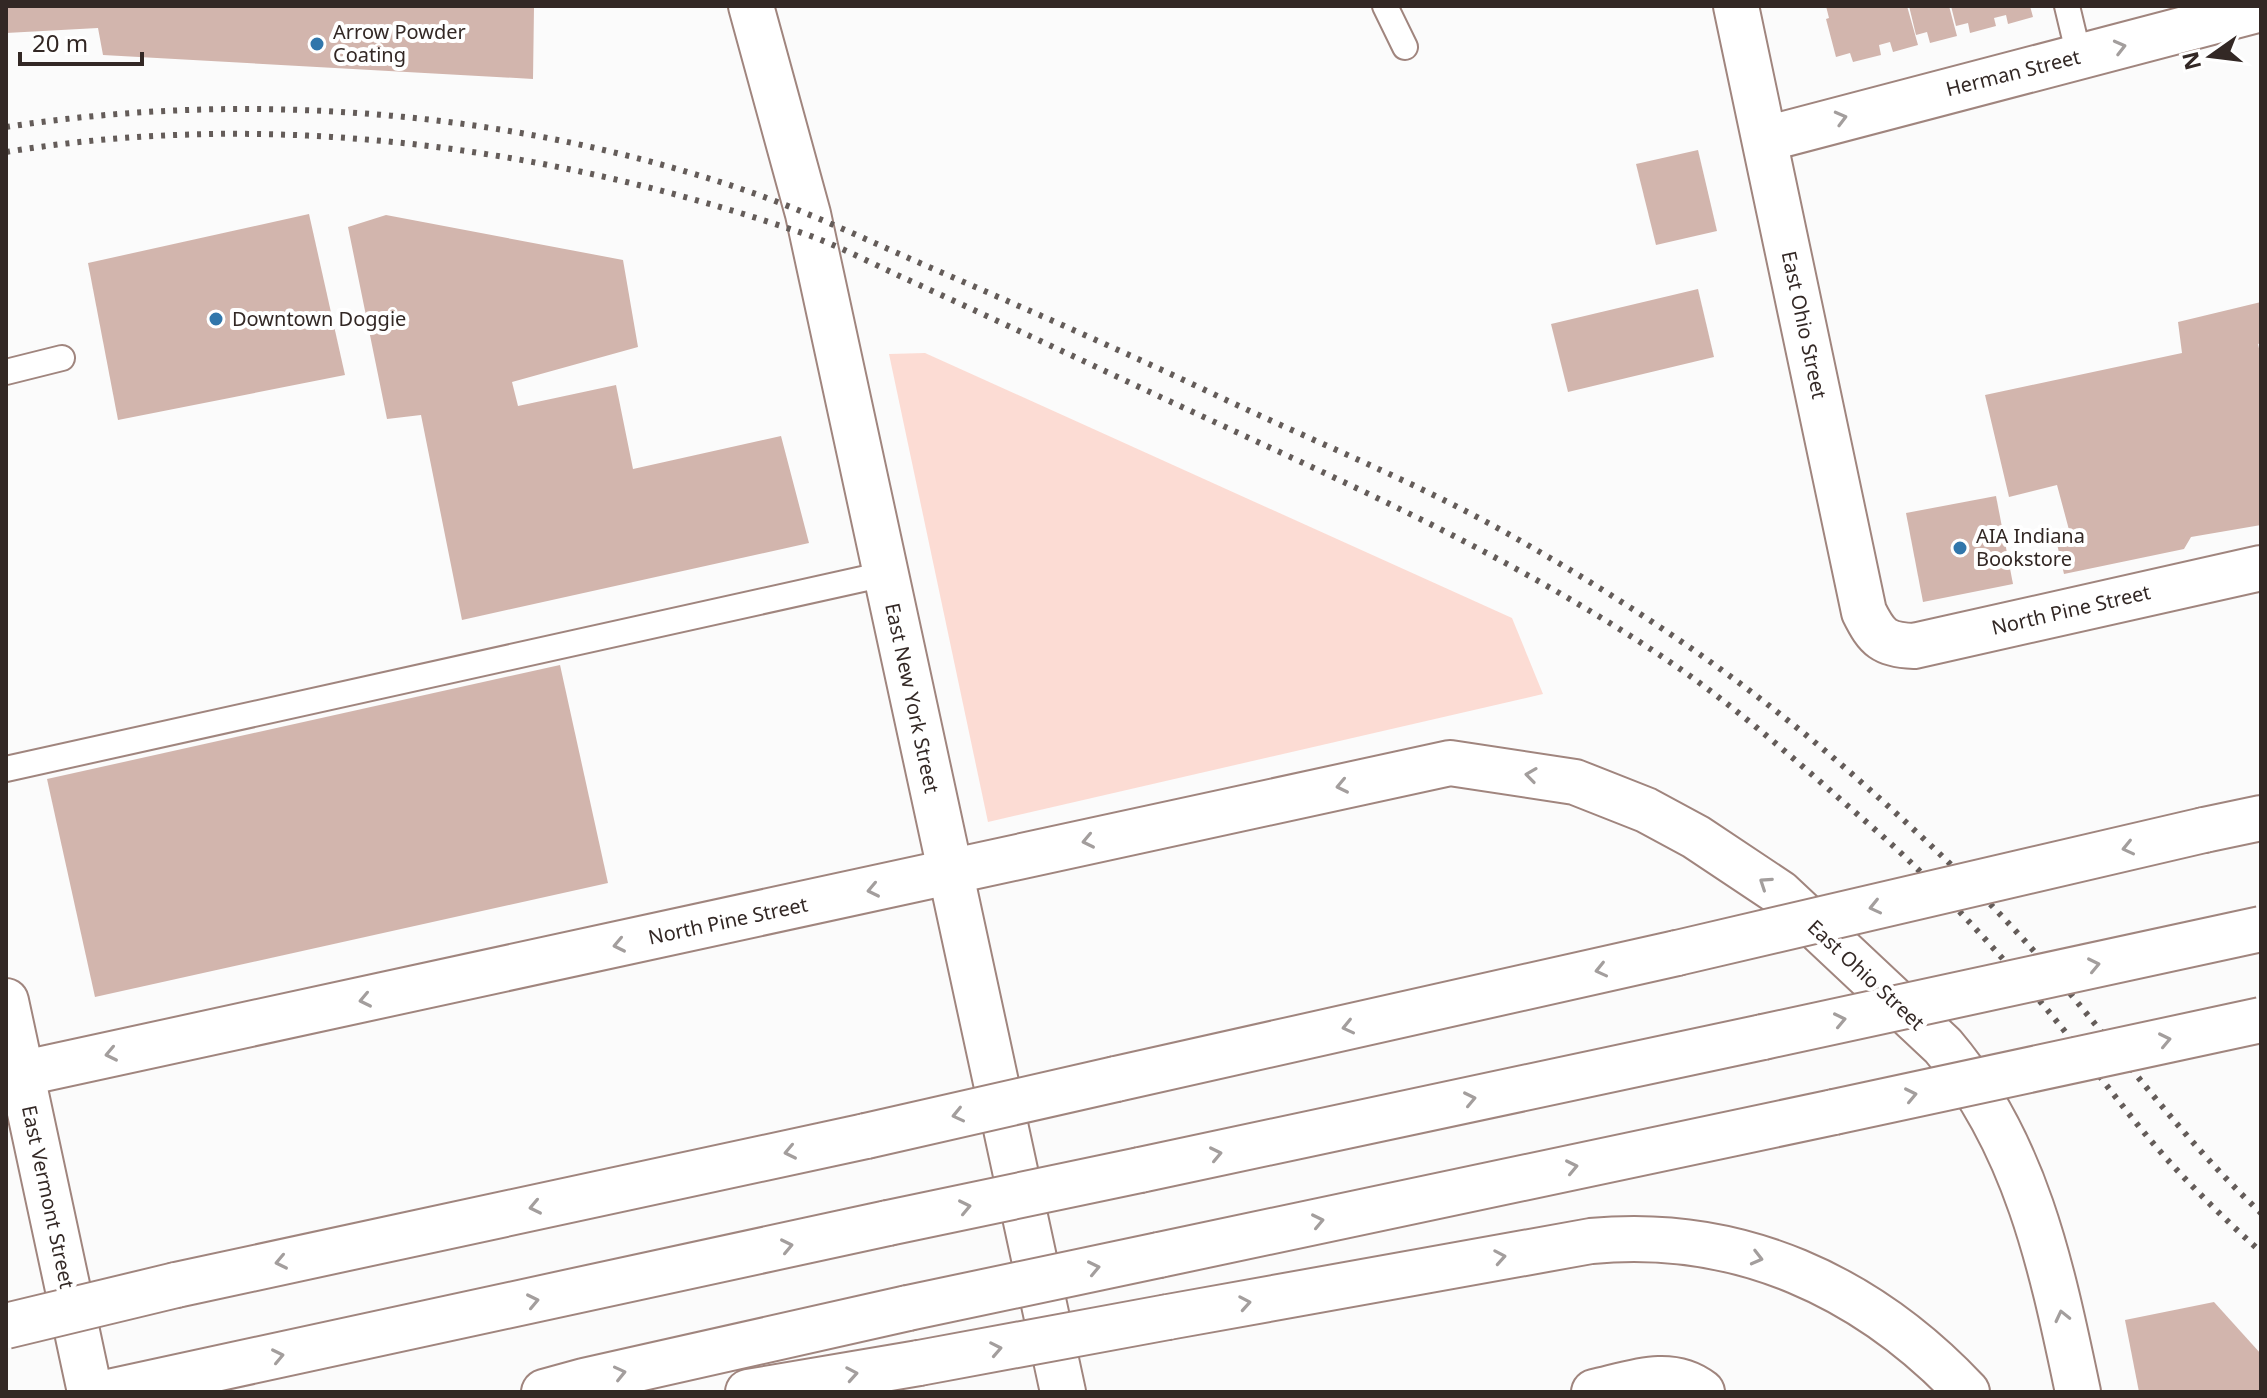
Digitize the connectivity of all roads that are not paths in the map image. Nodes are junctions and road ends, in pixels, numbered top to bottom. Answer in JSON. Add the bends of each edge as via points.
{"nodes":[{"id":1,"x":751,"y":6,"type":"edge"},
{"id":2,"x":1385,"y":6,"type":"edge"},
{"id":3,"x":1736,"y":6,"type":"edge"},
{"id":4,"x":2067,"y":6,"type":"edge"},
{"id":5,"x":2261,"y":9,"type":"edge"},
{"id":6,"x":1405,"y":47,"type":"dead end"},
{"id":7,"x":2079,"y":56,"type":"junction"},
{"id":8,"x":1766,"y":139,"type":"junction"},
{"id":9,"x":62,"y":358,"type":"dead end"},
{"id":10,"x":6,"y":372,"type":"edge"},
{"id":11,"x":2261,"y":568,"type":"edge"},
{"id":12,"x":885,"y":574,"type":"junction"},
{"id":13,"x":1882,"y":640,"type":"joint"},
{"id":14,"x":1450,"y":763,"type":"joint"},
{"id":15,"x":6,"y":769,"type":"edge"},
{"id":16,"x":2261,"y":818,"type":"edge"},
{"id":17,"x":949,"y":871,"type":"junction"},
{"id":18,"x":2261,"y":929,"type":"edge"},
{"id":19,"x":6,"y":1001,"type":"edge"},
{"id":20,"x":2261,"y":1020,"type":"edge"},
{"id":21,"x":14,"y":1076,"type":"edge"},
{"id":22,"x":6,"y":1326,"type":"edge"},
{"id":23,"x":90,"y":1392,"type":"edge"},
{"id":24,"x":109,"y":1392,"type":"edge"},
{"id":25,"x":544,"y":1392,"type":"edge"},
{"id":26,"x":748,"y":1392,"type":"edge"},
{"id":27,"x":1063,"y":1392,"type":"edge"},
{"id":28,"x":1594,"y":1392,"type":"edge"},
{"id":29,"x":1702,"y":1392,"type":"edge"},
{"id":30,"x":1967,"y":1392,"type":"edge"},
{"id":31,"x":2078,"y":1392,"type":"edge"}],
"edges":[{"from":1,"to":12,"type":"main road","name":"East New York Street","via":[[808,214]]},
{"from":2,"to":6,"type":"lane"},
{"from":3,"to":8,"type":"main road","name":"East Ohio Street"},
{"from":4,"to":7,"type":"lane"},
{"from":7,"to":5,"type":"main road","name":"Herman Street","one_way":true},
{"from":8,"to":7,"type":"main road","name":"Herman Street","one_way":true},
{"from":8,"to":13,"type":"main road","name":"East Ohio Street","via":[[1864,612]]},
{"from":9,"to":10,"type":"lane"},
{"from":11,"to":13,"type":"main road","name":"North Pine Street","via":[[1914,646]]},
{"from":12,"to":15,"type":"lane"},
{"from":12,"to":17,"type":"main road","name":"East New York Street"},
{"from":14,"to":17,"type":"main road","name":"North Pine Street","one_way":true},
{"from":31,"to":14,"type":"main road","name":"East Ohio Street","one_way":true,"via":[[2029,1196],[1996,1122],[1943,1046],[1780,893],[1696,837],[1575,782]]},
{"from":16,"to":22,"type":"main road","one_way":true,"bridge":true},
{"from":17,"to":21,"type":"main road","name":"North Pine Street","one_way":true},
{"from":17,"to":27,"type":"main road","name":"East New York Street"},
{"from":24,"to":18,"type":"main road","one_way":true,"bridge":true},
{"from":19,"to":21,"type":"main road","name":"East Vermont Street"},
{"from":25,"to":20,"type":"main road","one_way":true,"bridge":true,"via":[[908,1308]]},
{"from":21,"to":23,"type":"main road","name":"East Vermont Street"},
{"from":26,"to":30,"type":"main road","one_way":true,"bridge":true,"via":[[1591,1241],[1652,1239],[1728,1250],[1811,1276],[1920,1345]]},
{"from":28,"to":29,"type":"main road","via":[[1671,1378]]}]}
